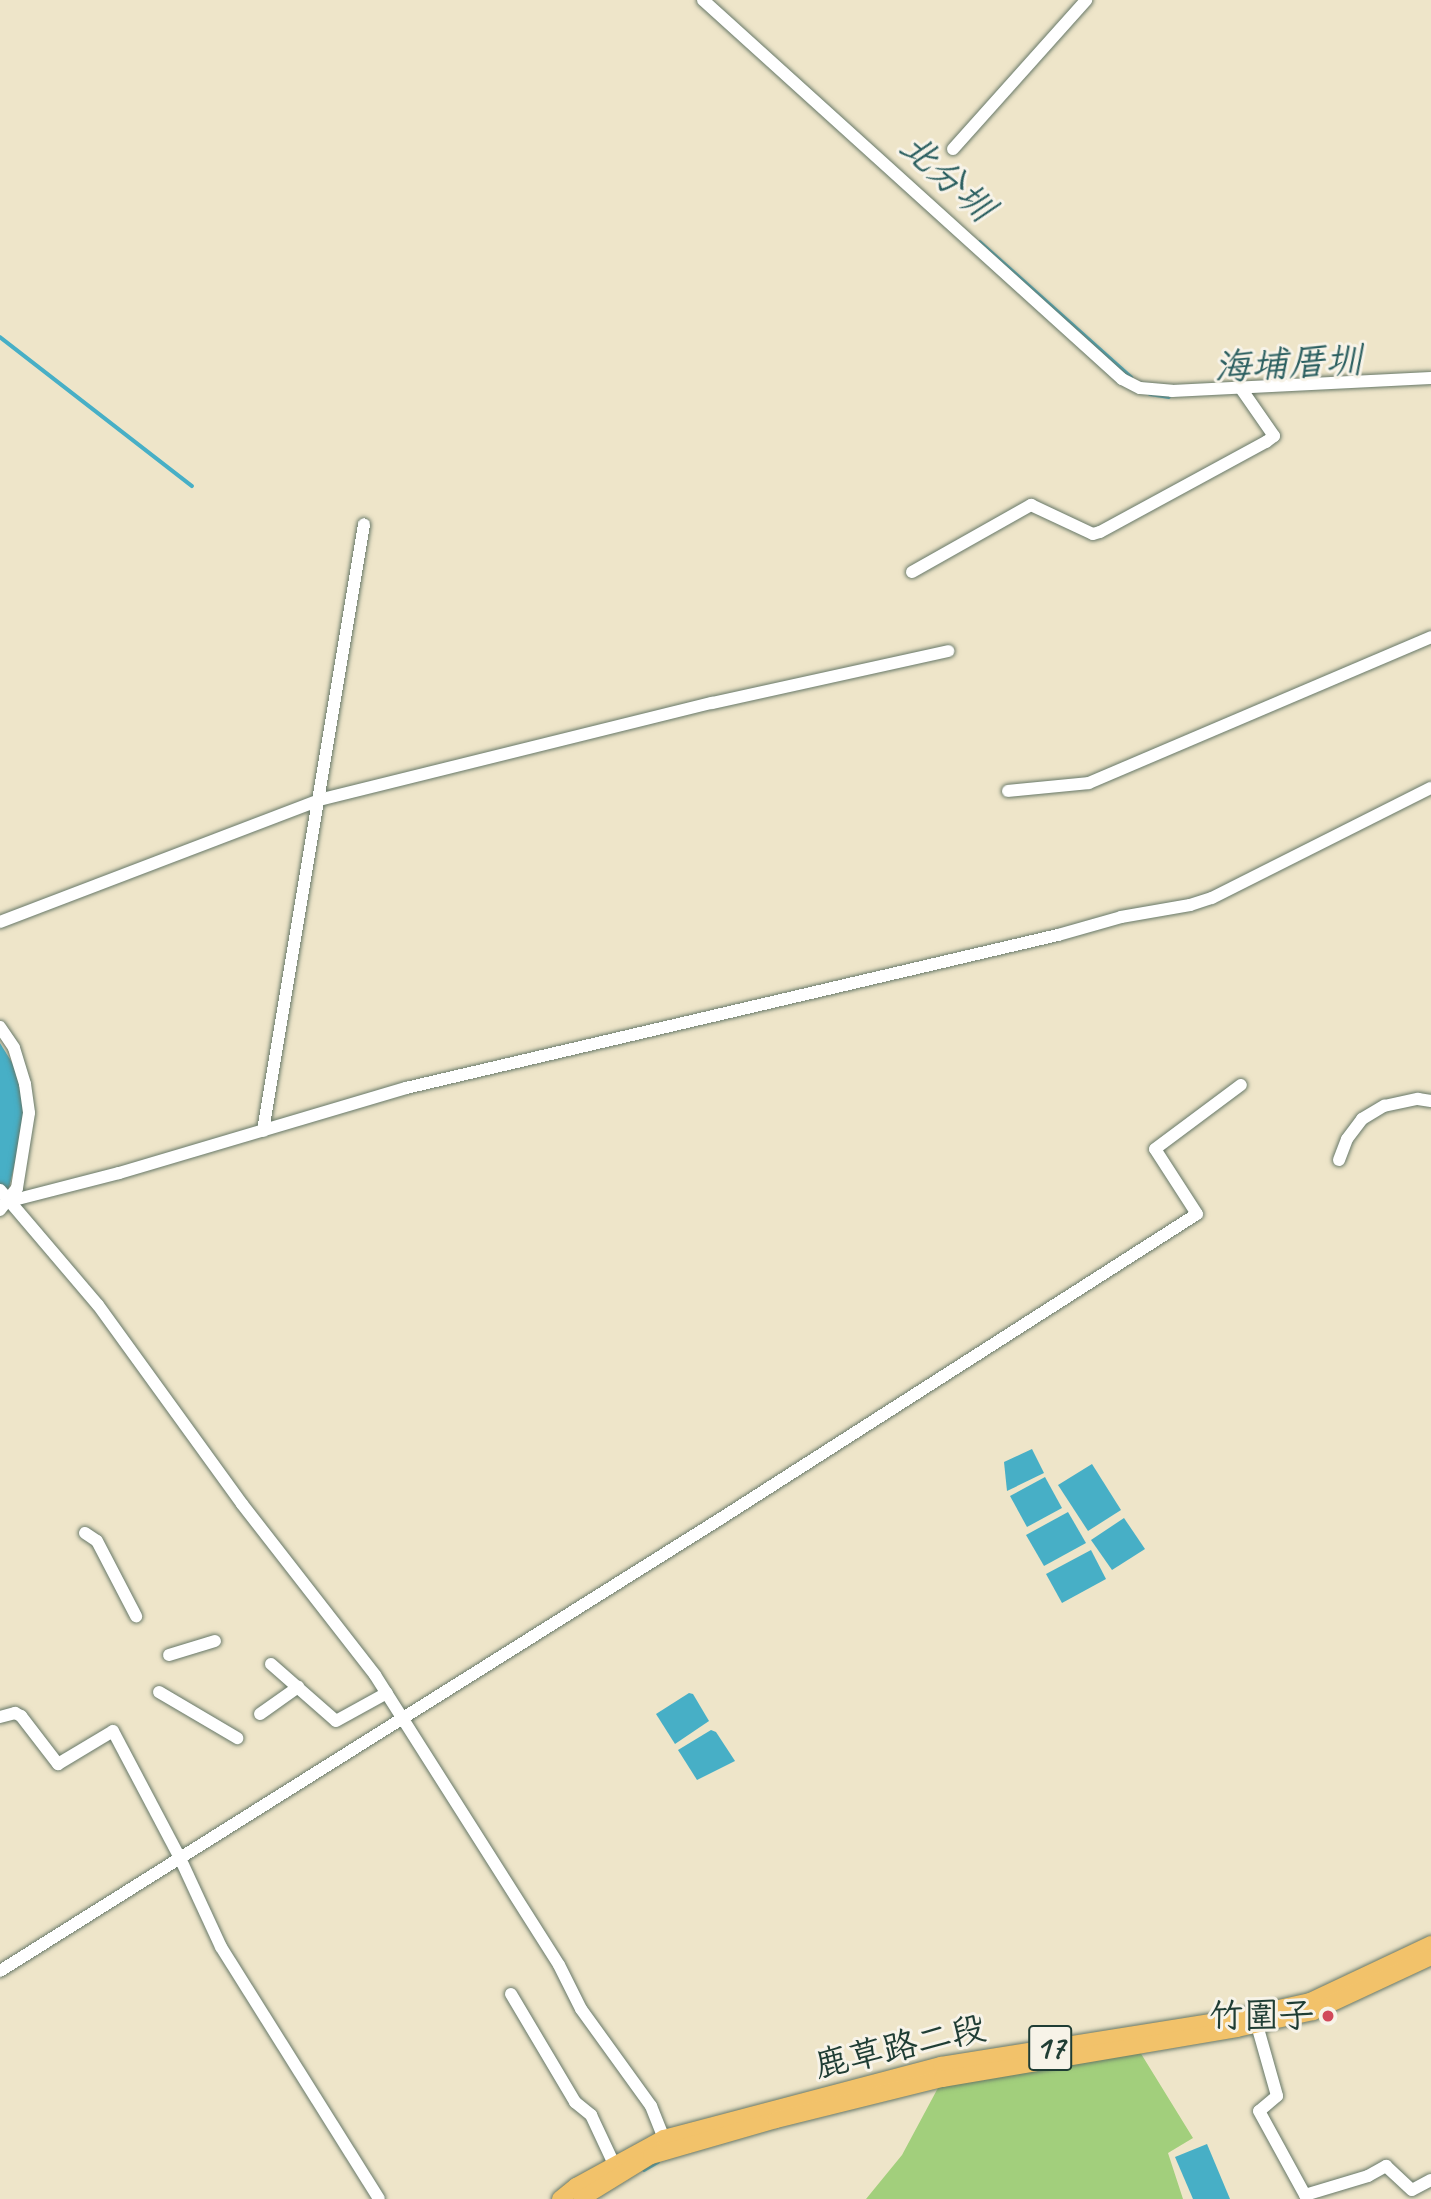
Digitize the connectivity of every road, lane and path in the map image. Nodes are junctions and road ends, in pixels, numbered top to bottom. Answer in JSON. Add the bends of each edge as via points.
{"nodes":[{"id":1,"x":703,"y":0,"type":"edge"},
{"id":2,"x":1086,"y":0,"type":"edge"},
{"id":3,"x":953,"y":149,"type":"dead end"},
{"id":4,"x":925,"y":183,"type":"dead end"},
{"id":5,"x":915,"y":193,"type":"junction"},
{"id":6,"x":1431,"y":378,"type":"edge"},
{"id":7,"x":1240,"y":387,"type":"junction"},
{"id":8,"x":364,"y":524,"type":"dead end"},
{"id":9,"x":912,"y":572,"type":"dead end"},
{"id":10,"x":1431,"y":637,"type":"edge"},
{"id":11,"x":948,"y":651,"type":"dead end"},
{"id":12,"x":1431,"y":788,"type":"edge"},
{"id":13,"x":1009,"y":792,"type":"dead end"},
{"id":14,"x":319,"y":800,"type":"junction"},
{"id":15,"x":0,"y":922,"type":"edge"},
{"id":16,"x":0,"y":1027,"type":"edge"},
{"id":17,"x":1241,"y":1085,"type":"dead end"},
{"id":18,"x":1431,"y":1101,"type":"edge"},
{"id":19,"x":262,"y":1131,"type":"junction"},
{"id":20,"x":1339,"y":1160,"type":"dead end"},
{"id":21,"x":0,"y":1190,"type":"edge"},
{"id":22,"x":5,"y":1206,"type":"edge"},
{"id":23,"x":85,"y":1533,"type":"dead end"},
{"id":24,"x":136,"y":1616,"type":"dead end"},
{"id":25,"x":215,"y":1641,"type":"dead end"},
{"id":26,"x":169,"y":1655,"type":"dead end"},
{"id":27,"x":271,"y":1664,"type":"dead end"},
{"id":28,"x":298,"y":1687,"type":"junction"},
{"id":29,"x":159,"y":1692,"type":"dead end"},
{"id":30,"x":387,"y":1693,"type":"junction"},
{"id":31,"x":260,"y":1714,"type":"dead end"},
{"id":32,"x":0,"y":1717,"type":"edge"},
{"id":33,"x":403,"y":1717,"type":"junction"},
{"id":34,"x":237,"y":1738,"type":"dead end"},
{"id":35,"x":179,"y":1856,"type":"junction"},
{"id":36,"x":1431,"y":1944,"type":"edge"},
{"id":37,"x":1431,"y":1957,"type":"edge"},
{"id":38,"x":0,"y":1971,"type":"edge"},
{"id":39,"x":511,"y":1994,"type":"dead end"},
{"id":40,"x":1256,"y":2019,"type":"junction"},
{"id":41,"x":666,"y":2145,"type":"junction"},
{"id":42,"x":614,"y":2164,"type":"junction"},
{"id":43,"x":1431,"y":2180,"type":"edge"},
{"id":44,"x":379,"y":2199,"type":"edge"},
{"id":45,"x":560,"y":2199,"type":"edge"},
{"id":46,"x":581,"y":2199,"type":"edge"}],
"edges":[{"from":1,"to":5,"type":"street"},
{"from":2,"to":3,"type":"street"},
{"from":4,"to":5,"type":"street"},
{"from":5,"to":7,"type":"street","via":[[1122,379],[1140,388],[1172,391]]},
{"from":6,"to":7,"type":"street"},
{"from":7,"to":9,"type":"street","via":[[1274,436],[1266,442],[1100,532],[1093,534],[1031,505]]},
{"from":8,"to":14,"type":"street"},
{"from":10,"to":13,"type":"street","via":[[1089,783]]},
{"from":11,"to":14,"type":"street"},
{"from":12,"to":19,"type":"street","via":[[1190,905],[1121,917],[419,1085]]},
{"from":14,"to":15,"type":"street"},
{"from":14,"to":19,"type":"street"},
{"from":16,"to":22,"type":"street","via":[[14,1048],[29,1113],[17,1188]]},
{"from":17,"to":33,"type":"street","via":[[1156,1149],[1197,1214]]},
{"from":18,"to":20,"type":"street","via":[[1384,1105],[1362,1119]]},
{"from":19,"to":22,"type":"street"},
{"from":21,"to":22,"type":"street"},
{"from":22,"to":30,"type":"street","via":[[98,1305]]},
{"from":23,"to":24,"type":"street","via":[[97,1541]]},
{"from":25,"to":26,"type":"street"},
{"from":27,"to":28,"type":"street"},
{"from":28,"to":30,"type":"street","via":[[336,1721]]},
{"from":28,"to":31,"type":"street"},
{"from":29,"to":34,"type":"street"},
{"from":30,"to":33,"type":"street"},
{"from":32,"to":35,"type":"street","via":[[21,1716],[58,1765],[113,1731]]},
{"from":33,"to":35,"type":"street"},
{"from":33,"to":41,"type":"street","via":[[559,1965],[581,2009],[651,2106]]},
{"from":35,"to":38,"type":"street"},
{"from":35,"to":44,"type":"street","via":[[246,1991]]},
{"from":36,"to":40,"type":"main road","name":"鹿草路二段","number":"17","via":[[1310,2001]]},
{"from":37,"to":40,"type":"main road","name":"鹿草路二段","number":"17","via":[[1313,2012]]},
{"from":39,"to":42,"type":"street","via":[[575,2102],[591,2115]]},
{"from":40,"to":41,"type":"main road","name":"鹿草路二段","number":"17","via":[[942,2079]]},
{"from":40,"to":43,"type":"street","via":[[1277,2096],[1259,2110],[1305,2195],[1386,2166],[1412,2190]]},
{"from":41,"to":42,"type":"main road","number":"17"},
{"from":41,"to":46,"type":"main road","number":"17"},
{"from":42,"to":45,"type":"main road","number":"17"}]}
